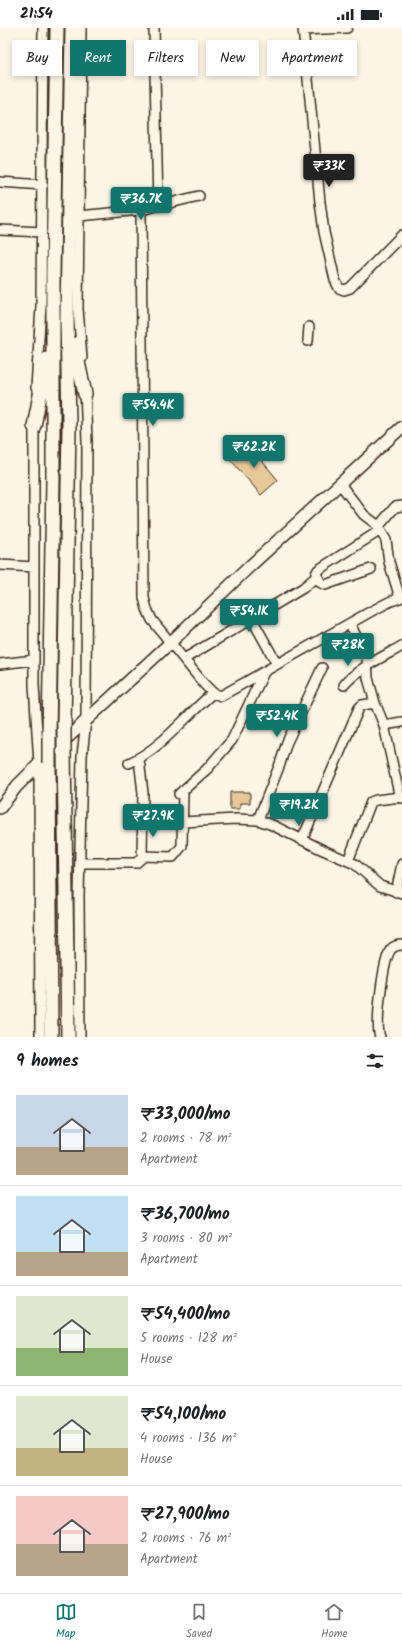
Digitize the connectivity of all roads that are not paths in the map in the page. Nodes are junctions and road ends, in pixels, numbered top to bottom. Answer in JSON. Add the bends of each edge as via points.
{"nodes":[{"id":1,"x":43,"y":28,"type":"edge"},
{"id":2,"x":57,"y":28,"type":"edge"},
{"id":3,"x":72,"y":28,"type":"edge"},
{"id":4,"x":81,"y":28,"type":"edge"},
{"id":5,"x":154,"y":28,"type":"edge"},
{"id":6,"x":347,"y":28,"type":"edge"},
{"id":7,"x":303,"y":29,"type":"edge"},
{"id":8,"x":0,"y":182,"type":"edge"},
{"id":9,"x":43,"y":185,"type":"junction"},
{"id":10,"x":199,"y":196,"type":"dead end"},
{"id":11,"x":158,"y":206,"type":"junction"},
{"id":12,"x":142,"y":210,"type":"junction"},
{"id":13,"x":79,"y":216,"type":"junction"},
{"id":14,"x":0,"y":230,"type":"edge"},
{"id":15,"x":42,"y":232,"type":"junction"},
{"id":16,"x":402,"y":235,"type":"edge"},
{"id":17,"x":67,"y":316,"type":"junction"},
{"id":18,"x":309,"y":328,"type":"dead end"},
{"id":19,"x":53,"y":330,"type":"junction"},
{"id":20,"x":308,"y":341,"type":"dead end"},
{"id":21,"x":85,"y":394,"type":"junction"},
{"id":22,"x":34,"y":426,"type":"junction"},
{"id":23,"x":402,"y":427,"type":"edge"},
{"id":24,"x":340,"y":484,"type":"junction"},
{"id":25,"x":402,"y":506,"type":"edge"},
{"id":26,"x":378,"y":528,"type":"junction"},
{"id":27,"x":0,"y":565,"type":"edge"},
{"id":28,"x":34,"y":567,"type":"junction"},
{"id":29,"x":371,"y":569,"type":"dead end"},
{"id":30,"x":317,"y":576,"type":"junction"},
{"id":31,"x":401,"y":597,"type":"edge"},
{"id":32,"x":252,"y":619,"type":"junction"},
{"id":33,"x":350,"y":624,"type":"junction"},
{"id":34,"x":170,"y":643,"type":"junction"},
{"id":35,"x":402,"y":646,"type":"edge"},
{"id":36,"x":184,"y":659,"type":"junction"},
{"id":37,"x":34,"y":660,"type":"junction"},
{"id":38,"x":0,"y":664,"type":"edge"},
{"id":39,"x":277,"y":664,"type":"junction"},
{"id":40,"x":368,"y":666,"type":"junction"},
{"id":41,"x":322,"y":668,"type":"dead end"},
{"id":42,"x":264,"y":672,"type":"junction"},
{"id":43,"x":344,"y":685,"type":"dead end"},
{"id":44,"x":213,"y":693,"type":"junction"},
{"id":45,"x":375,"y":704,"type":"junction"},
{"id":46,"x":86,"y":720,"type":"junction"},
{"id":47,"x":402,"y":722,"type":"edge"},
{"id":48,"x":384,"y":725,"type":"junction"},
{"id":49,"x":138,"y":759,"type":"junction"},
{"id":50,"x":129,"y":763,"type":"dead end"},
{"id":51,"x":44,"y":764,"type":"junction"},
{"id":52,"x":17,"y":786,"type":"junction"},
{"id":53,"x":0,"y":795,"type":"edge"},
{"id":54,"x":401,"y":798,"type":"edge"},
{"id":55,"x":0,"y":808,"type":"edge"},
{"id":56,"x":258,"y":820,"type":"junction"},
{"id":57,"x":183,"y":822,"type":"junction"},
{"id":58,"x":302,"y":840,"type":"junction"},
{"id":59,"x":144,"y":856,"type":"junction"},
{"id":60,"x":348,"y":861,"type":"junction"},
{"id":61,"x":80,"y":863,"type":"junction"},
{"id":62,"x":402,"y":864,"type":"edge"},
{"id":63,"x":399,"y":893,"type":"edge"},
{"id":64,"x":402,"y":945,"type":"edge"},
{"id":65,"x":40,"y":1037,"type":"edge"},
{"id":66,"x":51,"y":1037,"type":"edge"},
{"id":67,"x":68,"y":1037,"type":"edge"},
{"id":68,"x":80,"y":1037,"type":"edge"},
{"id":69,"x":380,"y":1037,"type":"edge"}],
"edges":[{"from":1,"to":9,"type":"street"},
{"from":2,"to":19,"type":"highway"},
{"from":3,"to":17,"type":"highway"},
{"from":4,"to":13,"type":"street"},
{"from":5,"to":11,"type":"street"},
{"from":6,"to":7,"type":"street"},
{"from":7,"to":16,"type":"street","via":[[324,232],[339,288],[350,288]]},
{"from":8,"to":9,"type":"street"},
{"from":9,"to":15,"type":"street"},
{"from":10,"to":11,"type":"street"},
{"from":11,"to":12,"type":"street"},
{"from":12,"to":13,"type":"street"},
{"from":12,"to":34,"type":"street","via":[[144,598],[152,620]]},
{"from":13,"to":21,"type":"street","via":[[78,309]]},
{"from":14,"to":15,"type":"street"},
{"from":15,"to":22,"type":"street","via":[[41,306]]},
{"from":17,"to":21,"type":"highway"},
{"from":17,"to":67,"type":"highway","bridge":true,"via":[[69,425],[64,750]]},
{"from":18,"to":20,"type":"street"},
{"from":19,"to":22,"type":"highway"},
{"from":19,"to":51,"type":"highway","bridge":true,"via":[[49,737]]},
{"from":21,"to":46,"type":"street"},
{"from":22,"to":28,"type":"street"},
{"from":23,"to":24,"type":"main road"},
{"from":24,"to":26,"type":"street","via":[[364,515],[374,521]]},
{"from":24,"to":34,"type":"main road"},
{"from":25,"to":26,"type":"street","via":[[395,507]]},
{"from":26,"to":30,"type":"street","via":[[370,537],[318,570]]},
{"from":26,"to":31,"type":"street","via":[[386,540],[389,562]]},
{"from":27,"to":28,"type":"street"},
{"from":28,"to":37,"type":"street"},
{"from":29,"to":30,"type":"street","via":[[327,584],[323,584]]},
{"from":30,"to":32,"type":"street","via":[[303,588]]},
{"from":31,"to":33,"type":"street"},
{"from":32,"to":36,"type":"street"},
{"from":32,"to":39,"type":"street"},
{"from":33,"to":39,"type":"street"},
{"from":33,"to":40,"type":"street"},
{"from":34,"to":36,"type":"street"},
{"from":34,"to":46,"type":"main road"},
{"from":35,"to":40,"type":"street"},
{"from":36,"to":44,"type":"street"},
{"from":37,"to":38,"type":"street"},
{"from":37,"to":51,"type":"street"},
{"from":39,"to":42,"type":"street"},
{"from":40,"to":43,"type":"street"},
{"from":40,"to":45,"type":"street","via":[[368,678]]},
{"from":41,"to":56,"type":"street","via":[[287,742]]},
{"from":42,"to":44,"type":"street","via":[[224,695]]},
{"from":42,"to":57,"type":"street","via":[[232,740],[207,769],[181,793]]},
{"from":44,"to":49,"type":"street","via":[[174,731]]},
{"from":45,"to":48,"type":"street"},
{"from":45,"to":58,"type":"street","via":[[359,708]]},
{"from":46,"to":51,"type":"main road"},
{"from":46,"to":61,"type":"street","via":[[82,756]]},
{"from":47,"to":48,"type":"street"},
{"from":48,"to":54,"type":"street"},
{"from":49,"to":50,"type":"street"},
{"from":49,"to":59,"type":"street","via":[[143,793]]},
{"from":51,"to":52,"type":"main road"},
{"from":51,"to":65,"type":"street"},
{"from":51,"to":66,"type":"highway"},
{"from":52,"to":53,"type":"main road"},
{"from":52,"to":55,"type":"main road"},
{"from":54,"to":60,"type":"street","via":[[371,802]]},
{"from":56,"to":57,"type":"street"},
{"from":56,"to":58,"type":"street"},
{"from":57,"to":59,"type":"street","via":[[182,846],[173,857]]},
{"from":58,"to":60,"type":"street"},
{"from":59,"to":61,"type":"street","via":[[136,863]]},
{"from":60,"to":63,"type":"street","via":[[380,886]]},
{"from":61,"to":68,"type":"street"},
{"from":62,"to":63,"type":"street"},
{"from":64,"to":69,"type":"street","via":[[393,948],[389,953],[378,1016]]}]}
